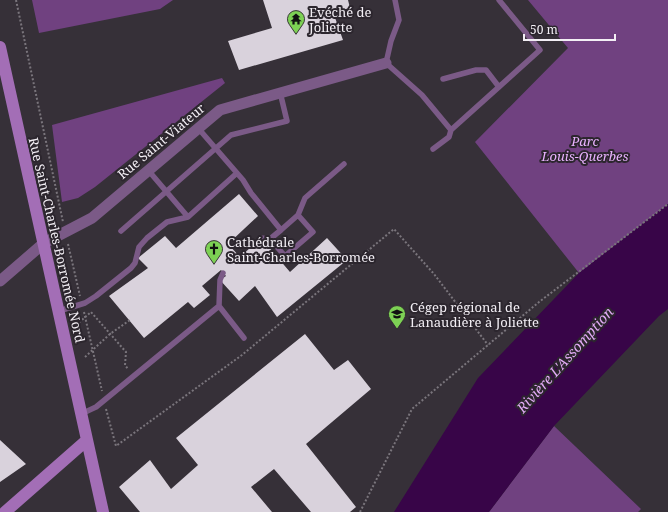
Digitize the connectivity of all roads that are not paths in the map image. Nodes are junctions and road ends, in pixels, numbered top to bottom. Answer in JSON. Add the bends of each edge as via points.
{"nodes":[{"id":1,"x":394,"y":0,"type":"edge"},
{"id":2,"x":499,"y":0,"type":"edge"},
{"id":3,"x":0,"y":47,"type":"edge"},
{"id":4,"x":386,"y":63,"type":"junction"},
{"id":5,"x":3,"y":78,"type":"edge"},
{"id":6,"x":443,"y":79,"type":"dead end"},
{"id":7,"x":499,"y":87,"type":"junction"},
{"id":8,"x":280,"y":92,"type":"junction"},
{"id":9,"x":198,"y":128,"type":"junction"},
{"id":10,"x":451,"y":130,"type":"junction"},
{"id":11,"x":215,"y":148,"type":"junction"},
{"id":12,"x":433,"y":149,"type":"dead end"},
{"id":13,"x":344,"y":164,"type":"dead end"},
{"id":14,"x":148,"y":170,"type":"junction"},
{"id":15,"x":237,"y":173,"type":"junction"},
{"id":16,"x":166,"y":191,"type":"junction"},
{"id":17,"x":298,"y":215,"type":"junction"},
{"id":18,"x":188,"y":217,"type":"junction"},
{"id":19,"x":281,"y":230,"type":"junction"},
{"id":20,"x":121,"y":232,"type":"dead end"},
{"id":21,"x":261,"y":238,"type":"dead end"},
{"id":22,"x":270,"y":239,"type":"junction"},
{"id":23,"x":44,"y":243,"type":"junction"},
{"id":24,"x":223,"y":273,"type":"dead end"},
{"id":25,"x":0,"y":281,"type":"edge"},
{"id":26,"x":219,"y":306,"type":"junction"},
{"id":27,"x":59,"y":311,"type":"junction"},
{"id":28,"x":244,"y":338,"type":"dead end"},
{"id":29,"x":81,"y":414,"type":"junction"},
{"id":30,"x":86,"y":440,"type":"junction"},
{"id":31,"x":5,"y":512,"type":"edge"},
{"id":32,"x":103,"y":512,"type":"edge"}],
"edges":[{"from":1,"to":4,"type":"lane","via":[[399,20]]},
{"from":2,"to":7,"type":"lane","via":[[540,50]]},
{"from":3,"to":5,"type":"main road","name":"Rue Saint-Charles-Borromée Nord"},
{"from":4,"to":8,"type":"street","name":"Rue Saint-Viateur"},
{"from":4,"to":10,"type":"lane","via":[[422,95]]},
{"from":5,"to":23,"type":"main road","name":"Rue Saint-Charles-Borromée Nord"},
{"from":6,"to":7,"type":"lane","via":[[476,70],[486,70]]},
{"from":7,"to":10,"type":"lane"},
{"from":8,"to":9,"type":"street","name":"Rue Saint-Viateur","via":[[220,110]]},
{"from":8,"to":11,"type":"lane","via":[[287,121],[231,135]]},
{"from":9,"to":11,"type":"lane"},
{"from":9,"to":14,"type":"street","name":"Rue Saint-Viateur"},
{"from":10,"to":12,"type":"lane","via":[[449,137]]},
{"from":11,"to":15,"type":"lane"},
{"from":11,"to":16,"type":"lane"},
{"from":13,"to":17,"type":"lane","via":[[306,198]]},
{"from":14,"to":16,"type":"lane"},
{"from":14,"to":23,"type":"street","name":"Rue Saint-Viateur","via":[[92,218]]},
{"from":15,"to":18,"type":"lane"},
{"from":15,"to":19,"type":"lane"},
{"from":16,"to":18,"type":"lane"},
{"from":16,"to":20,"type":"lane"},
{"from":17,"to":19,"type":"lane"},
{"from":17,"to":22,"type":"lane","via":[[313,232],[285,256]]},
{"from":18,"to":27,"type":"lane","via":[[167,222],[147,238],[139,247],[131,268],[96,296],[82,304]]},
{"from":19,"to":22,"type":"lane"},
{"from":21,"to":22,"type":"lane"},
{"from":23,"to":25,"type":"street","name":"Rue Saint-Viateur"},
{"from":23,"to":27,"type":"main road","name":"Rue Saint-Charles-Borromée Nord"},
{"from":24,"to":26,"type":"lane","via":[[220,280]]},
{"from":26,"to":28,"type":"lane"},
{"from":26,"to":29,"type":"lane","via":[[96,407]]},
{"from":27,"to":29,"type":"main road","name":"Rue Saint-Charles-Borromée Nord"},
{"from":29,"to":30,"type":"main road","name":"Rue Saint-Charles-Borromée Nord"},
{"from":30,"to":31,"type":"main road"},
{"from":30,"to":32,"type":"main road","name":"Rue Saint-Charles-Borromée Nord"}]}
